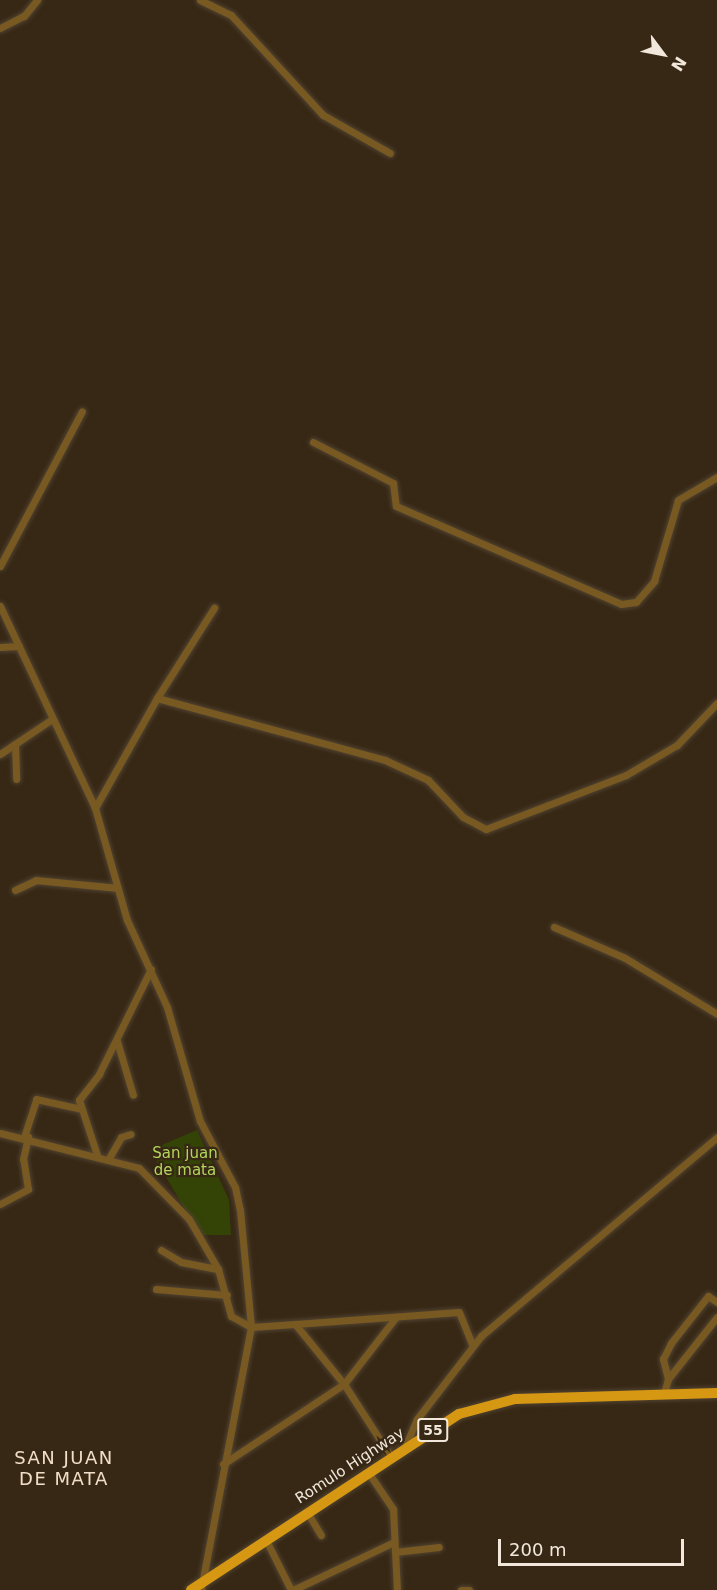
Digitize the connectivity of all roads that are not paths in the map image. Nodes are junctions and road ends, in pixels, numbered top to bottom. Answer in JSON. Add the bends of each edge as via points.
{"nodes":[{"id":1,"x":37,"y":0,"type":"edge"},
{"id":2,"x":200,"y":0,"type":"edge"},
{"id":3,"x":0,"y":28,"type":"edge"},
{"id":4,"x":390,"y":153,"type":"dead end"},
{"id":5,"x":82,"y":411,"type":"dead end"},
{"id":6,"x":314,"y":442,"type":"dead end"},
{"id":7,"x":717,"y":477,"type":"edge"},
{"id":8,"x":0,"y":566,"type":"edge"},
{"id":9,"x":0,"y":606,"type":"edge"},
{"id":10,"x":214,"y":608,"type":"dead end"},
{"id":11,"x":19,"y":646,"type":"junction"},
{"id":12,"x":0,"y":647,"type":"edge"},
{"id":13,"x":157,"y":698,"type":"junction"},
{"id":14,"x":717,"y":704,"type":"edge"},
{"id":15,"x":52,"y":719,"type":"junction"},
{"id":16,"x":15,"y":744,"type":"junction"},
{"id":17,"x":0,"y":754,"type":"edge"},
{"id":18,"x":16,"y":779,"type":"dead end"},
{"id":19,"x":95,"y":808,"type":"junction"},
{"id":20,"x":118,"y":888,"type":"junction"},
{"id":21,"x":15,"y":890,"type":"dead end"},
{"id":22,"x":554,"y":927,"type":"dead end"},
{"id":23,"x":151,"y":969,"type":"junction"},
{"id":24,"x":717,"y":1014,"type":"edge"},
{"id":25,"x":117,"y":1041,"type":"junction"},
{"id":26,"x":133,"y":1095,"type":"dead end"},
{"id":27,"x":81,"y":1109,"type":"junction"},
{"id":28,"x":0,"y":1133,"type":"edge"},
{"id":29,"x":131,"y":1134,"type":"dead end"},
{"id":30,"x":26,"y":1137,"type":"junction"},
{"id":31,"x":717,"y":1137,"type":"edge"},
{"id":32,"x":96,"y":1155,"type":"junction"},
{"id":33,"x":108,"y":1158,"type":"junction"},
{"id":34,"x":0,"y":1204,"type":"edge"},
{"id":35,"x":161,"y":1250,"type":"dead end"},
{"id":36,"x":218,"y":1269,"type":"junction"},
{"id":37,"x":156,"y":1289,"type":"dead end"},
{"id":38,"x":701,"y":1291,"type":"dead end"},
{"id":39,"x":227,"y":1295,"type":"junction"},
{"id":40,"x":708,"y":1296,"type":"junction"},
{"id":41,"x":717,"y":1302,"type":"edge"},
{"id":42,"x":396,"y":1317,"type":"junction"},
{"id":43,"x":717,"y":1317,"type":"edge"},
{"id":44,"x":295,"y":1324,"type":"junction"},
{"id":45,"x":251,"y":1327,"type":"junction"},
{"id":46,"x":472,"y":1345,"type":"junction"},
{"id":47,"x":663,"y":1359,"type":"junction"},
{"id":48,"x":676,"y":1368,"type":"junction"},
{"id":49,"x":668,"y":1379,"type":"junction"},
{"id":50,"x":344,"y":1384,"type":"junction"},
{"id":51,"x":664,"y":1393,"type":"junction"},
{"id":52,"x":717,"y":1393,"type":"edge"},
{"id":53,"x":405,"y":1447,"type":"junction"},
{"id":54,"x":391,"y":1457,"type":"junction"},
{"id":55,"x":223,"y":1464,"type":"junction"},
{"id":56,"x":368,"y":1472,"type":"junction"},
{"id":57,"x":307,"y":1512,"type":"junction"},
{"id":58,"x":321,"y":1535,"type":"dead end"},
{"id":59,"x":266,"y":1540,"type":"junction"},
{"id":60,"x":394,"y":1542,"type":"junction"},
{"id":61,"x":439,"y":1547,"type":"dead end"},
{"id":62,"x":395,"y":1552,"type":"junction"},
{"id":63,"x":201,"y":1587,"type":"edge"},
{"id":64,"x":191,"y":1590,"type":"edge"},
{"id":65,"x":292,"y":1590,"type":"edge"},
{"id":66,"x":397,"y":1590,"type":"edge"},
{"id":67,"x":461,"y":1590,"type":"edge"},
{"id":68,"x":469,"y":1590,"type":"edge"}],
"edges":[{"from":1,"to":3,"type":"street","via":[[24,16]]},
{"from":2,"to":4,"type":"street","via":[[231,15],[323,115]]},
{"from":5,"to":8,"type":"street"},
{"from":6,"to":7,"type":"street","via":[[393,483],[396,506],[621,604],[636,602],[654,581],[678,500]]},
{"from":9,"to":11,"type":"street"},
{"from":10,"to":13,"type":"street"},
{"from":11,"to":12,"type":"street"},
{"from":11,"to":15,"type":"street"},
{"from":13,"to":14,"type":"street","via":[[385,760],[428,780],[463,817],[486,829],[626,775],[676,745]]},
{"from":13,"to":19,"type":"street"},
{"from":15,"to":16,"type":"street"},
{"from":15,"to":19,"type":"street"},
{"from":16,"to":17,"type":"street"},
{"from":16,"to":18,"type":"street"},
{"from":19,"to":20,"type":"street"},
{"from":20,"to":21,"type":"street","via":[[36,880]]},
{"from":20,"to":23,"type":"street"},
{"from":22,"to":24,"type":"street","via":[[625,958]]},
{"from":23,"to":25,"type":"street","via":[[132,998]]},
{"from":23,"to":45,"type":"street","via":[[200,1121],[235,1187]]},
{"from":25,"to":26,"type":"street"},
{"from":25,"to":27,"type":"street","via":[[81,1096]]},
{"from":27,"to":30,"type":"street","via":[[36,1099]]},
{"from":27,"to":32,"type":"street"},
{"from":28,"to":30,"type":"street"},
{"from":29,"to":33,"type":"street","via":[[121,1137]]},
{"from":30,"to":32,"type":"street"},
{"from":30,"to":34,"type":"street","via":[[23,1159],[28,1189]]},
{"from":31,"to":46,"type":"street"},
{"from":32,"to":33,"type":"street"},
{"from":33,"to":36,"type":"street","via":[[139,1168],[174,1200]]},
{"from":35,"to":36,"type":"street","via":[[181,1262]]},
{"from":36,"to":39,"type":"street"},
{"from":37,"to":39,"type":"street"},
{"from":38,"to":40,"type":"street"},
{"from":39,"to":45,"type":"street","via":[[231,1316]]},
{"from":40,"to":41,"type":"street"},
{"from":40,"to":47,"type":"street"},
{"from":42,"to":44,"type":"street"},
{"from":42,"to":46,"type":"street","via":[[459,1312]]},
{"from":42,"to":50,"type":"street"},
{"from":43,"to":48,"type":"street"},
{"from":44,"to":45,"type":"street"},
{"from":44,"to":50,"type":"street"},
{"from":45,"to":55,"type":"street"},
{"from":46,"to":53,"type":"street","via":[[417,1419]]},
{"from":47,"to":48,"type":"street"},
{"from":47,"to":49,"type":"street"},
{"from":48,"to":49,"type":"street"},
{"from":49,"to":51,"type":"street"},
{"from":50,"to":54,"type":"street"},
{"from":50,"to":55,"type":"street"},
{"from":51,"to":52,"type":"highway","name":"Romulo Highway","number":"55"},
{"from":51,"to":53,"type":"highway","name":"Romulo Highway","number":"55","via":[[490,1404],[459,1414]]},
{"from":53,"to":54,"type":"highway","name":"Romulo Highway","number":"55"},
{"from":54,"to":56,"type":"highway","name":"Romulo Highway","number":"55"},
{"from":55,"to":63,"type":"street"},
{"from":56,"to":57,"type":"highway","name":"Romulo Highway","number":"55"},
{"from":56,"to":60,"type":"street","via":[[392,1504]]},
{"from":57,"to":58,"type":"street"},
{"from":57,"to":59,"type":"highway","name":"Romulo Highway","number":"55"},
{"from":59,"to":63,"type":"highway","name":"Romulo Highway","number":"55"},
{"from":59,"to":65,"type":"street"},
{"from":60,"to":62,"type":"street"},
{"from":60,"to":65,"type":"street"},
{"from":61,"to":62,"type":"street"},
{"from":62,"to":66,"type":"street"},
{"from":63,"to":64,"type":"highway","name":"Romulo Highway","number":"55"},
{"from":67,"to":68,"type":"street"}]}
